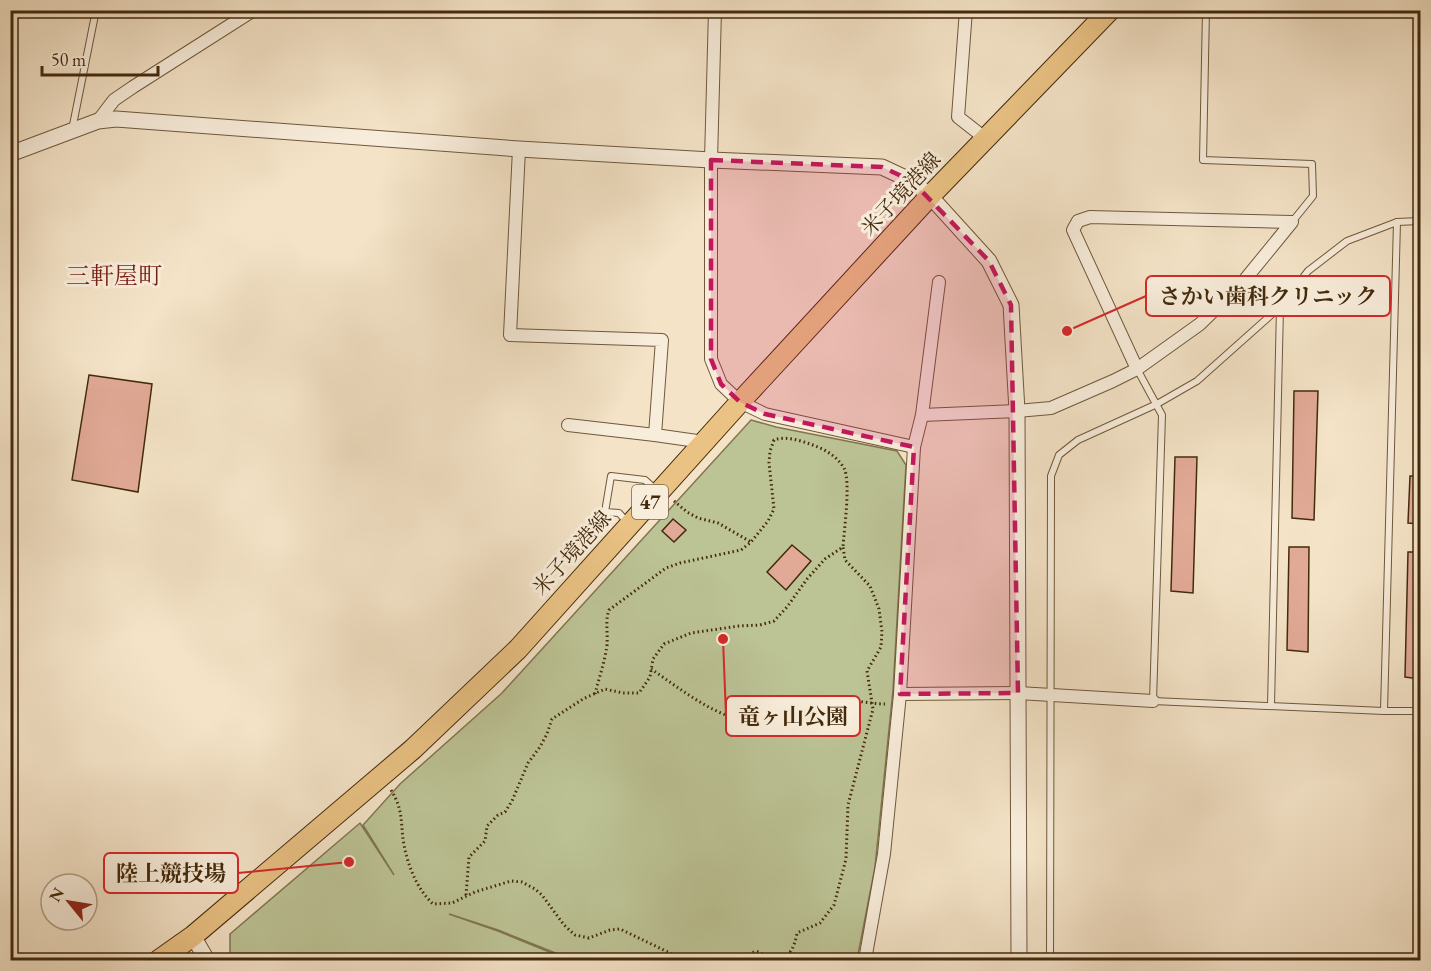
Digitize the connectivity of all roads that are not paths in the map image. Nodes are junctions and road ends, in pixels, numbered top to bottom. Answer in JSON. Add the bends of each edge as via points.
{"nodes":[{"id":1,"x":16,"y":10,"type":"edge"},
{"id":2,"x":96,"y":10,"type":"edge"},
{"id":3,"x":254,"y":10,"type":"edge"},
{"id":4,"x":715,"y":10,"type":"edge"},
{"id":5,"x":966,"y":10,"type":"edge"},
{"id":6,"x":1110,"y":10,"type":"edge"},
{"id":7,"x":1206,"y":10,"type":"edge"},
{"id":8,"x":10,"y":41,"type":"edge"},
{"id":9,"x":98,"y":121,"type":"junction"},
{"id":10,"x":72,"y":130,"type":"junction"},
{"id":11,"x":986,"y":139,"type":"junction"},
{"id":12,"x":519,"y":149,"type":"junction"},
{"id":13,"x":10,"y":154,"type":"edge"},
{"id":14,"x":711,"y":159,"type":"junction"},
{"id":15,"x":930,"y":196,"type":"junction"},
{"id":16,"x":1420,"y":221,"type":"edge"},
{"id":17,"x":1292,"y":222,"type":"junction"},
{"id":18,"x":1397,"y":222,"type":"junction"},
{"id":19,"x":939,"y":282,"type":"dead end"},
{"id":20,"x":1280,"y":307,"type":"junction"},
{"id":21,"x":1137,"y":369,"type":"junction"},
{"id":22,"x":740,"y":402,"type":"junction"},
{"id":23,"x":1157,"y":404,"type":"junction"},
{"id":24,"x":1017,"y":411,"type":"junction"},
{"id":25,"x":921,"y":414,"type":"junction"},
{"id":26,"x":568,"y":425,"type":"dead end"},
{"id":27,"x":655,"y":435,"type":"junction"},
{"id":28,"x":704,"y":442,"type":"junction"},
{"id":29,"x":914,"y":447,"type":"junction"},
{"id":30,"x":666,"y":496,"type":"junction"},
{"id":31,"x":630,"y":525,"type":"junction"},
{"id":32,"x":1018,"y":693,"type":"junction"},
{"id":33,"x":1050,"y":695,"type":"junction"},
{"id":34,"x":899,"y":700,"type":"junction"},
{"id":35,"x":1153,"y":701,"type":"junction"},
{"id":36,"x":1271,"y":705,"type":"junction"},
{"id":37,"x":1384,"y":711,"type":"junction"},
{"id":38,"x":1420,"y":711,"type":"edge"},
{"id":39,"x":194,"y":936,"type":"junction"},
{"id":40,"x":159,"y":960,"type":"edge"},
{"id":41,"x":207,"y":960,"type":"edge"},
{"id":42,"x":865,"y":960,"type":"edge"},
{"id":43,"x":882,"y":960,"type":"edge"},
{"id":44,"x":1019,"y":960,"type":"edge"},
{"id":45,"x":1050,"y":960,"type":"edge"}],
"edges":[{"from":1,"to":8,"type":"lane"},
{"from":2,"to":10,"type":"lane"},
{"from":3,"to":9,"type":"street","via":[[114,100]]},
{"from":4,"to":14,"type":"street"},
{"from":5,"to":11,"type":"street","via":[[958,117]]},
{"from":6,"to":11,"type":"main road","name":"米子境港線","number":"47"},
{"from":7,"to":17,"type":"lane","via":[[1203,160],[1312,164],[1313,196]]},
{"from":9,"to":10,"type":"street"},
{"from":9,"to":12,"type":"street","via":[[116,119]]},
{"from":10,"to":13,"type":"street"},
{"from":11,"to":15,"type":"main road","name":"米子境港線","number":"47"},
{"from":12,"to":14,"type":"street"},
{"from":12,"to":27,"type":"street","via":[[510,335],[662,340]]},
{"from":14,"to":15,"type":"street","via":[[882,167],[912,181]]},
{"from":14,"to":22,"type":"street","via":[[711,359],[721,384]]},
{"from":15,"to":22,"type":"main road","name":"米子境港線","number":"47"},
{"from":15,"to":24,"type":"street","via":[[989,261],[1011,305]]},
{"from":16,"to":18,"type":"lane"},
{"from":17,"to":21,"type":"street","via":[[1243,282],[1200,324]]},
{"from":17,"to":21,"type":"street","via":[[1090,217],[1078,220],[1073,230]]},
{"from":18,"to":20,"type":"lane","via":[[1347,241],[1308,272]]},
{"from":18,"to":37,"type":"lane"},
{"from":19,"to":25,"type":"street"},
{"from":20,"to":23,"type":"lane","via":[[1197,381]]},
{"from":20,"to":36,"type":"lane"},
{"from":21,"to":23,"type":"lane"},
{"from":21,"to":24,"type":"street","via":[[1051,408]]},
{"from":22,"to":28,"type":"main road","name":"米子境港線","number":"47"},
{"from":22,"to":29,"type":"street","via":[[765,414]]},
{"from":23,"to":33,"type":"lane","via":[[1078,440],[1059,455],[1051,476]]},
{"from":23,"to":35,"type":"lane","via":[[1162,415]]},
{"from":24,"to":25,"type":"street"},
{"from":24,"to":32,"type":"street"},
{"from":25,"to":29,"type":"street"},
{"from":26,"to":27,"type":"street"},
{"from":27,"to":28,"type":"street"},
{"from":28,"to":30,"type":"main road","name":"米子境港線","number":"47"},
{"from":29,"to":34,"type":"street"},
{"from":30,"to":31,"type":"main road","name":"米子境港線","number":"47"},
{"from":30,"to":31,"type":"lane","via":[[645,480],[610,476],[605,512],[619,513]]},
{"from":31,"to":39,"type":"main road","name":"米子境港線","number":"47","via":[[518,649],[413,749]]},
{"from":32,"to":33,"type":"street"},
{"from":32,"to":34,"type":"street"},
{"from":32,"to":44,"type":"street"},
{"from":33,"to":35,"type":"street"},
{"from":33,"to":45,"type":"lane"},
{"from":34,"to":42,"type":"street","via":[[884,854]]},
{"from":35,"to":36,"type":"lane"},
{"from":36,"to":37,"type":"lane"},
{"from":37,"to":38,"type":"lane"},
{"from":39,"to":40,"type":"main road","name":"米子境港線","number":"47"},
{"from":39,"to":41,"type":"street"},
{"from":42,"to":43,"type":"street"}]}
